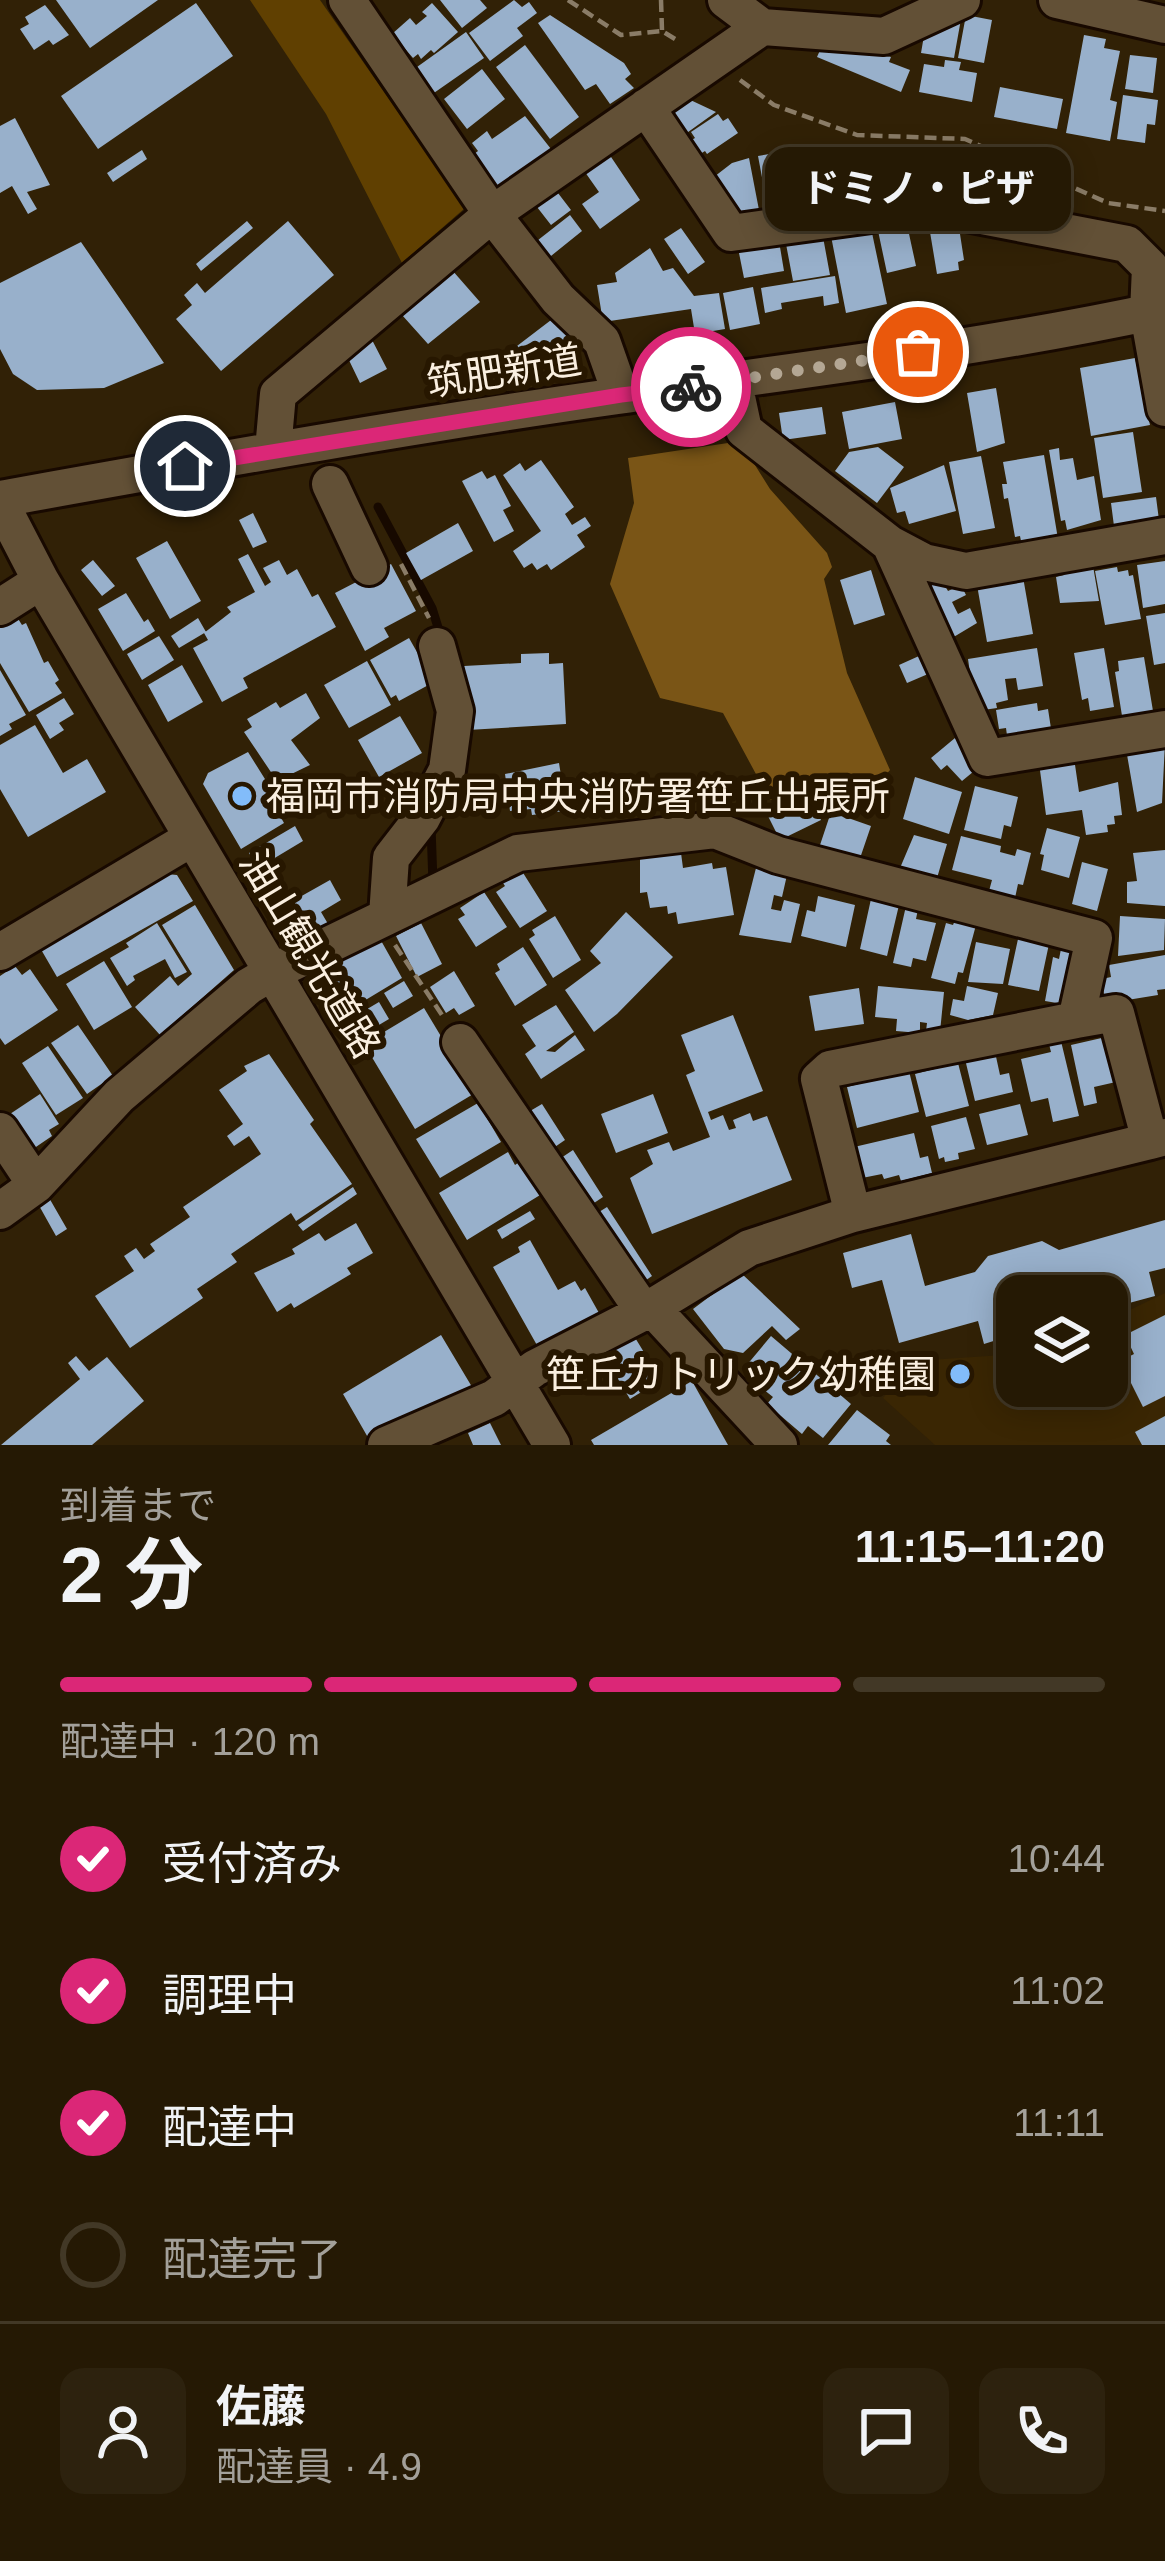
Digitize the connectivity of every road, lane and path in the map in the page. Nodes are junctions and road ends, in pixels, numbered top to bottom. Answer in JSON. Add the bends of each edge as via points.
{"nodes":[{"id":1,"x":346,"y":0,"type":"edge"},
{"id":2,"x":568,"y":0,"type":"edge"},
{"id":3,"x":661,"y":0,"type":"edge"},
{"id":4,"x":726,"y":0,"type":"edge"},
{"id":5,"x":962,"y":0,"type":"edge"},
{"id":6,"x":1058,"y":0,"type":"edge"},
{"id":7,"x":1165,"y":25,"type":"edge"},
{"id":8,"x":762,"y":27,"type":"junction"},
{"id":9,"x":662,"y":31,"type":"junction"},
{"id":10,"x":715,"y":62,"type":"junction"},
{"id":11,"x":646,"y":106,"type":"junction"},
{"id":12,"x":1165,"y":211,"type":"edge"},
{"id":13,"x":492,"y":214,"type":"junction"},
{"id":14,"x":1156,"y":311,"type":"edge"},
{"id":15,"x":734,"y":382,"type":"junction"},
{"id":16,"x":621,"y":395,"type":"junction"},
{"id":17,"x":1165,"y":408,"type":"edge"},
{"id":18,"x":273,"y":450,"type":"junction"},
{"id":19,"x":330,"y":484,"type":"dead end"},
{"id":20,"x":0,"y":501,"type":"edge"},
{"id":21,"x":1165,"y":536,"type":"edge"},
{"id":22,"x":890,"y":544,"type":"junction"},
{"id":23,"x":368,"y":567,"type":"joint"},
{"id":24,"x":41,"y":581,"type":"junction"},
{"id":25,"x":0,"y":607,"type":"edge"},
{"id":26,"x":437,"y":646,"type":"joint"},
{"id":27,"x":1165,"y":729,"type":"edge"},
{"id":28,"x":192,"y":838,"type":"junction"},
{"id":29,"x":383,"y":918,"type":"junction"},
{"id":30,"x":0,"y":952,"type":"edge"},
{"id":31,"x":273,"y":972,"type":"junction"},
{"id":32,"x":1076,"y":1020,"type":"junction"},
{"id":33,"x":460,"y":1042,"type":"joint"},
{"id":34,"x":0,"y":1131,"type":"edge"},
{"id":35,"x":1158,"y":1139,"type":"edge"},
{"id":36,"x":36,"y":1185,"type":"junction"},
{"id":37,"x":0,"y":1211,"type":"edge"},
{"id":38,"x":853,"y":1214,"type":"junction"},
{"id":39,"x":648,"y":1309,"type":"junction"},
{"id":40,"x":516,"y":1382,"type":"junction"},
{"id":41,"x":386,"y":1445,"type":"edge"},
{"id":42,"x":552,"y":1445,"type":"edge"},
{"id":43,"x":779,"y":1445,"type":"edge"}],
"edges":[{"from":1,"to":13,"type":"street"},
{"from":2,"to":9,"type":"path","via":[[621,35]]},
{"from":3,"to":9,"type":"path"},
{"from":4,"to":8,"type":"street"},
{"from":5,"to":8,"type":"street","via":[[884,36]]},
{"from":6,"to":7,"type":"street"},
{"from":8,"to":10,"type":"street"},
{"from":9,"to":10,"type":"path"},
{"from":10,"to":11,"type":"street"},
{"from":10,"to":12,"type":"path","via":[[774,105],[857,135],[965,139],[1108,203]]},
{"from":11,"to":13,"type":"street"},
{"from":11,"to":14,"type":"street","via":[[731,233],[930,206],[1127,244],[1150,267]]},
{"from":13,"to":16,"type":"street","via":[[602,341]]},
{"from":13,"to":18,"type":"street","via":[[278,394]]},
{"from":14,"to":15,"type":"street","name":"筑肥新道"},
{"from":14,"to":17,"type":"street"},
{"from":15,"to":16,"type":"street","name":"筑肥新道"},
{"from":15,"to":22,"type":"street","via":[[744,430]]},
{"from":16,"to":18,"type":"street","name":"筑肥新道"},
{"from":18,"to":20,"type":"street","name":"筑肥新道"},
{"from":19,"to":23,"type":"street"},
{"from":20,"to":24,"type":"street","name":"油山観光道路"},
{"from":21,"to":22,"type":"street","via":[[966,571]]},
{"from":22,"to":27,"type":"street","via":[[987,758]]},
{"from":23,"to":26,"type":"path","via":[[394,553],[427,610]]},
{"from":24,"to":25,"type":"street"},
{"from":24,"to":28,"type":"street","name":"油山観光道路"},
{"from":26,"to":29,"type":"street","via":[[455,711],[447,770],[391,858]]},
{"from":28,"to":30,"type":"street"},
{"from":28,"to":31,"type":"street","name":"油山観光道路"},
{"from":29,"to":31,"type":"street"},
{"from":29,"to":32,"type":"street","via":[[518,853],[715,830],[778,855],[1094,938]]},
{"from":29,"to":33,"type":"path"},
{"from":31,"to":36,"type":"street","via":[[119,1096]]},
{"from":31,"to":40,"type":"street","name":"油山観光道路"},
{"from":32,"to":35,"type":"street","via":[[1116,1012]]},
{"from":32,"to":38,"type":"street","via":[[830,1069],[819,1079]]},
{"from":33,"to":39,"type":"street"},
{"from":34,"to":36,"type":"street"},
{"from":35,"to":38,"type":"street"},
{"from":36,"to":37,"type":"street"},
{"from":38,"to":39,"type":"street","via":[[749,1248]]},
{"from":39,"to":40,"type":"street"},
{"from":39,"to":43,"type":"street"},
{"from":40,"to":41,"type":"street"},
{"from":40,"to":42,"type":"street","name":"油山観光道路"}]}
